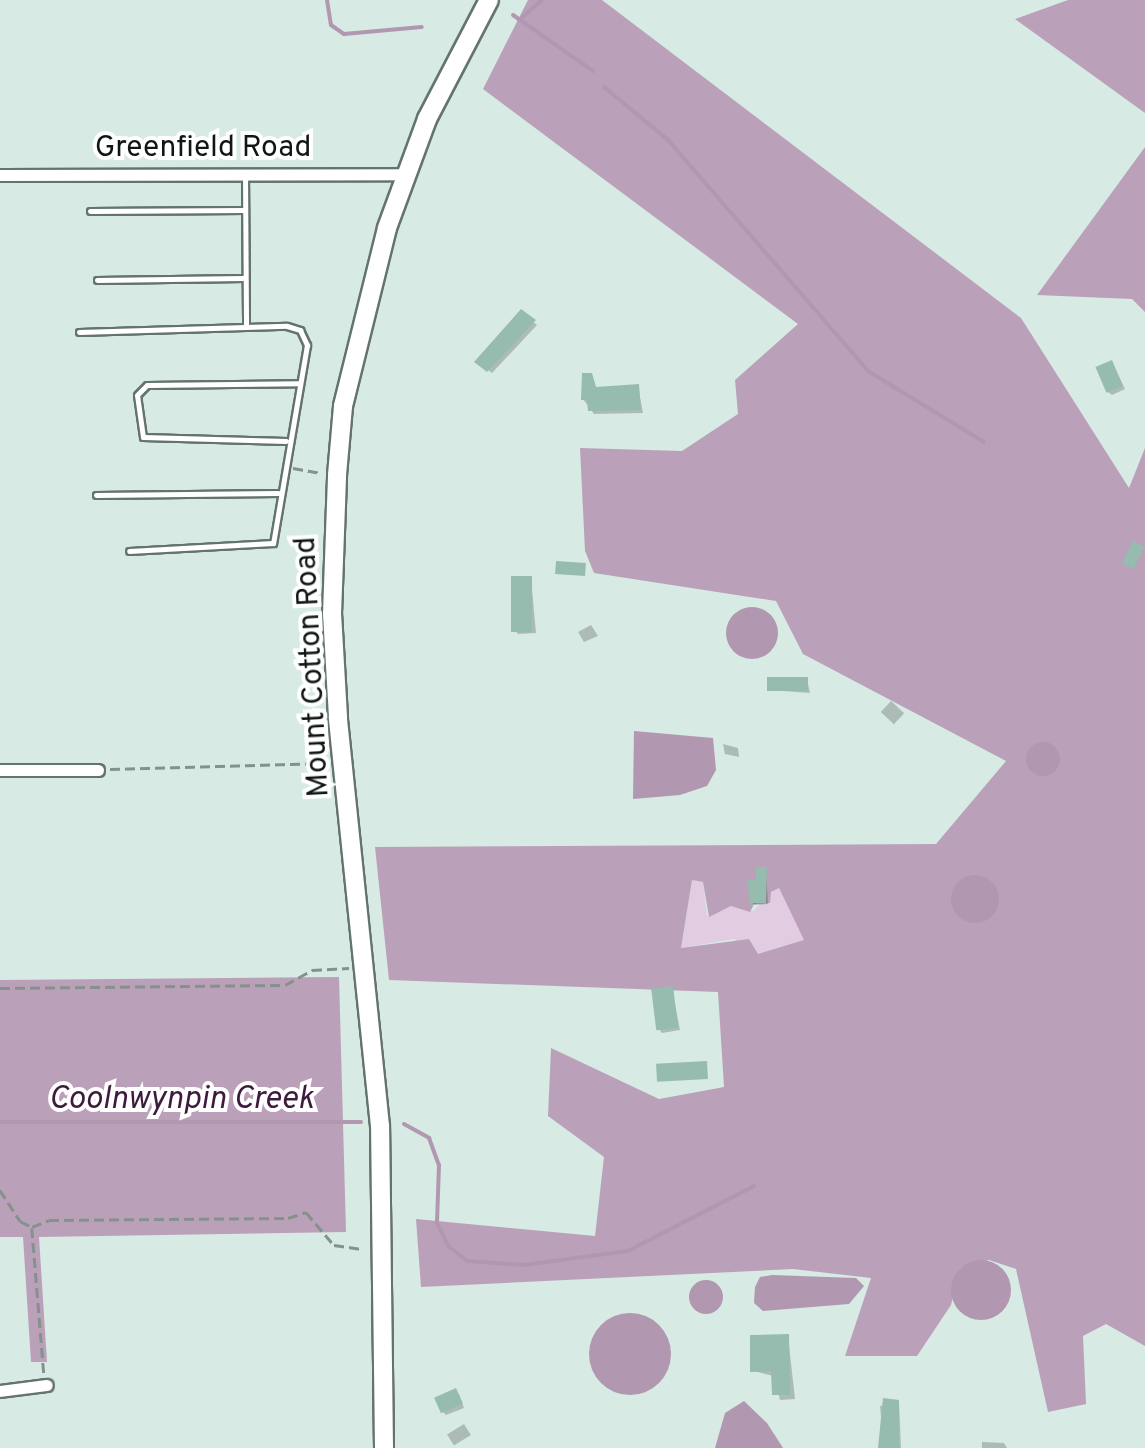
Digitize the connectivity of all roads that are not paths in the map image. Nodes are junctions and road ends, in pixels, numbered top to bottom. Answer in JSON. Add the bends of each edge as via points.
{"nodes":[{"id":1,"x":489,"y":0,"type":"edge"},
{"id":2,"x":245,"y":174,"type":"junction"},
{"id":3,"x":406,"y":174,"type":"junction"},
{"id":4,"x":0,"y":175,"type":"edge"},
{"id":5,"x":245,"y":210,"type":"junction"},
{"id":6,"x":90,"y":211,"type":"dead end"},
{"id":7,"x":246,"y":278,"type":"junction"},
{"id":8,"x":97,"y":280,"type":"dead end"},
{"id":9,"x":246,"y":325,"type":"junction"},
{"id":10,"x":79,"y":332,"type":"dead end"},
{"id":11,"x":300,"y":383,"type":"junction"},
{"id":12,"x":286,"y":441,"type":"junction"},
{"id":13,"x":278,"y":493,"type":"junction"},
{"id":14,"x":96,"y":494,"type":"dead end"},
{"id":15,"x":129,"y":551,"type":"dead end"},
{"id":16,"x":0,"y":770,"type":"edge"},
{"id":17,"x":98,"y":770,"type":"road end"},
{"id":18,"x":383,"y":1358,"type":"junction"},
{"id":19,"x":46,"y":1386,"type":"road end"},
{"id":20,"x":0,"y":1391,"type":"edge"},
{"id":21,"x":371,"y":1448,"type":"edge"},
{"id":22,"x":384,"y":1448,"type":"edge"}],
"edges":[{"from":1,"to":3,"type":"highway","name":"Mount Cotton Road","via":[[465,38]]},
{"from":2,"to":3,"type":"street","name":"Greenfield Road"},
{"from":2,"to":4,"type":"street","name":"Greenfield Road"},
{"from":2,"to":5,"type":"lane"},
{"from":3,"to":18,"type":"highway","name":"Mount Cotton Road","via":[[364,309],[336,474],[332,614],[365,967],[384,1248]]},
{"from":5,"to":6,"type":"lane"},
{"from":5,"to":7,"type":"lane"},
{"from":7,"to":8,"type":"lane"},
{"from":7,"to":9,"type":"lane"},
{"from":9,"to":10,"type":"lane"},
{"from":9,"to":11,"type":"lane","via":[[300,330],[308,345]]},
{"from":11,"to":12,"type":"lane"},
{"from":11,"to":12,"type":"lane","via":[[148,385],[137,395],[143,437]]},
{"from":12,"to":13,"type":"lane"},
{"from":13,"to":14,"type":"lane"},
{"from":13,"to":15,"type":"lane","via":[[276,537],[266,547]]},
{"from":16,"to":17,"type":"street"},
{"from":18,"to":21,"type":"highway","name":"Mount Cotton Road"},
{"from":18,"to":22,"type":"highway","name":"Mount Cotton Road"},
{"from":19,"to":20,"type":"street"}]}
